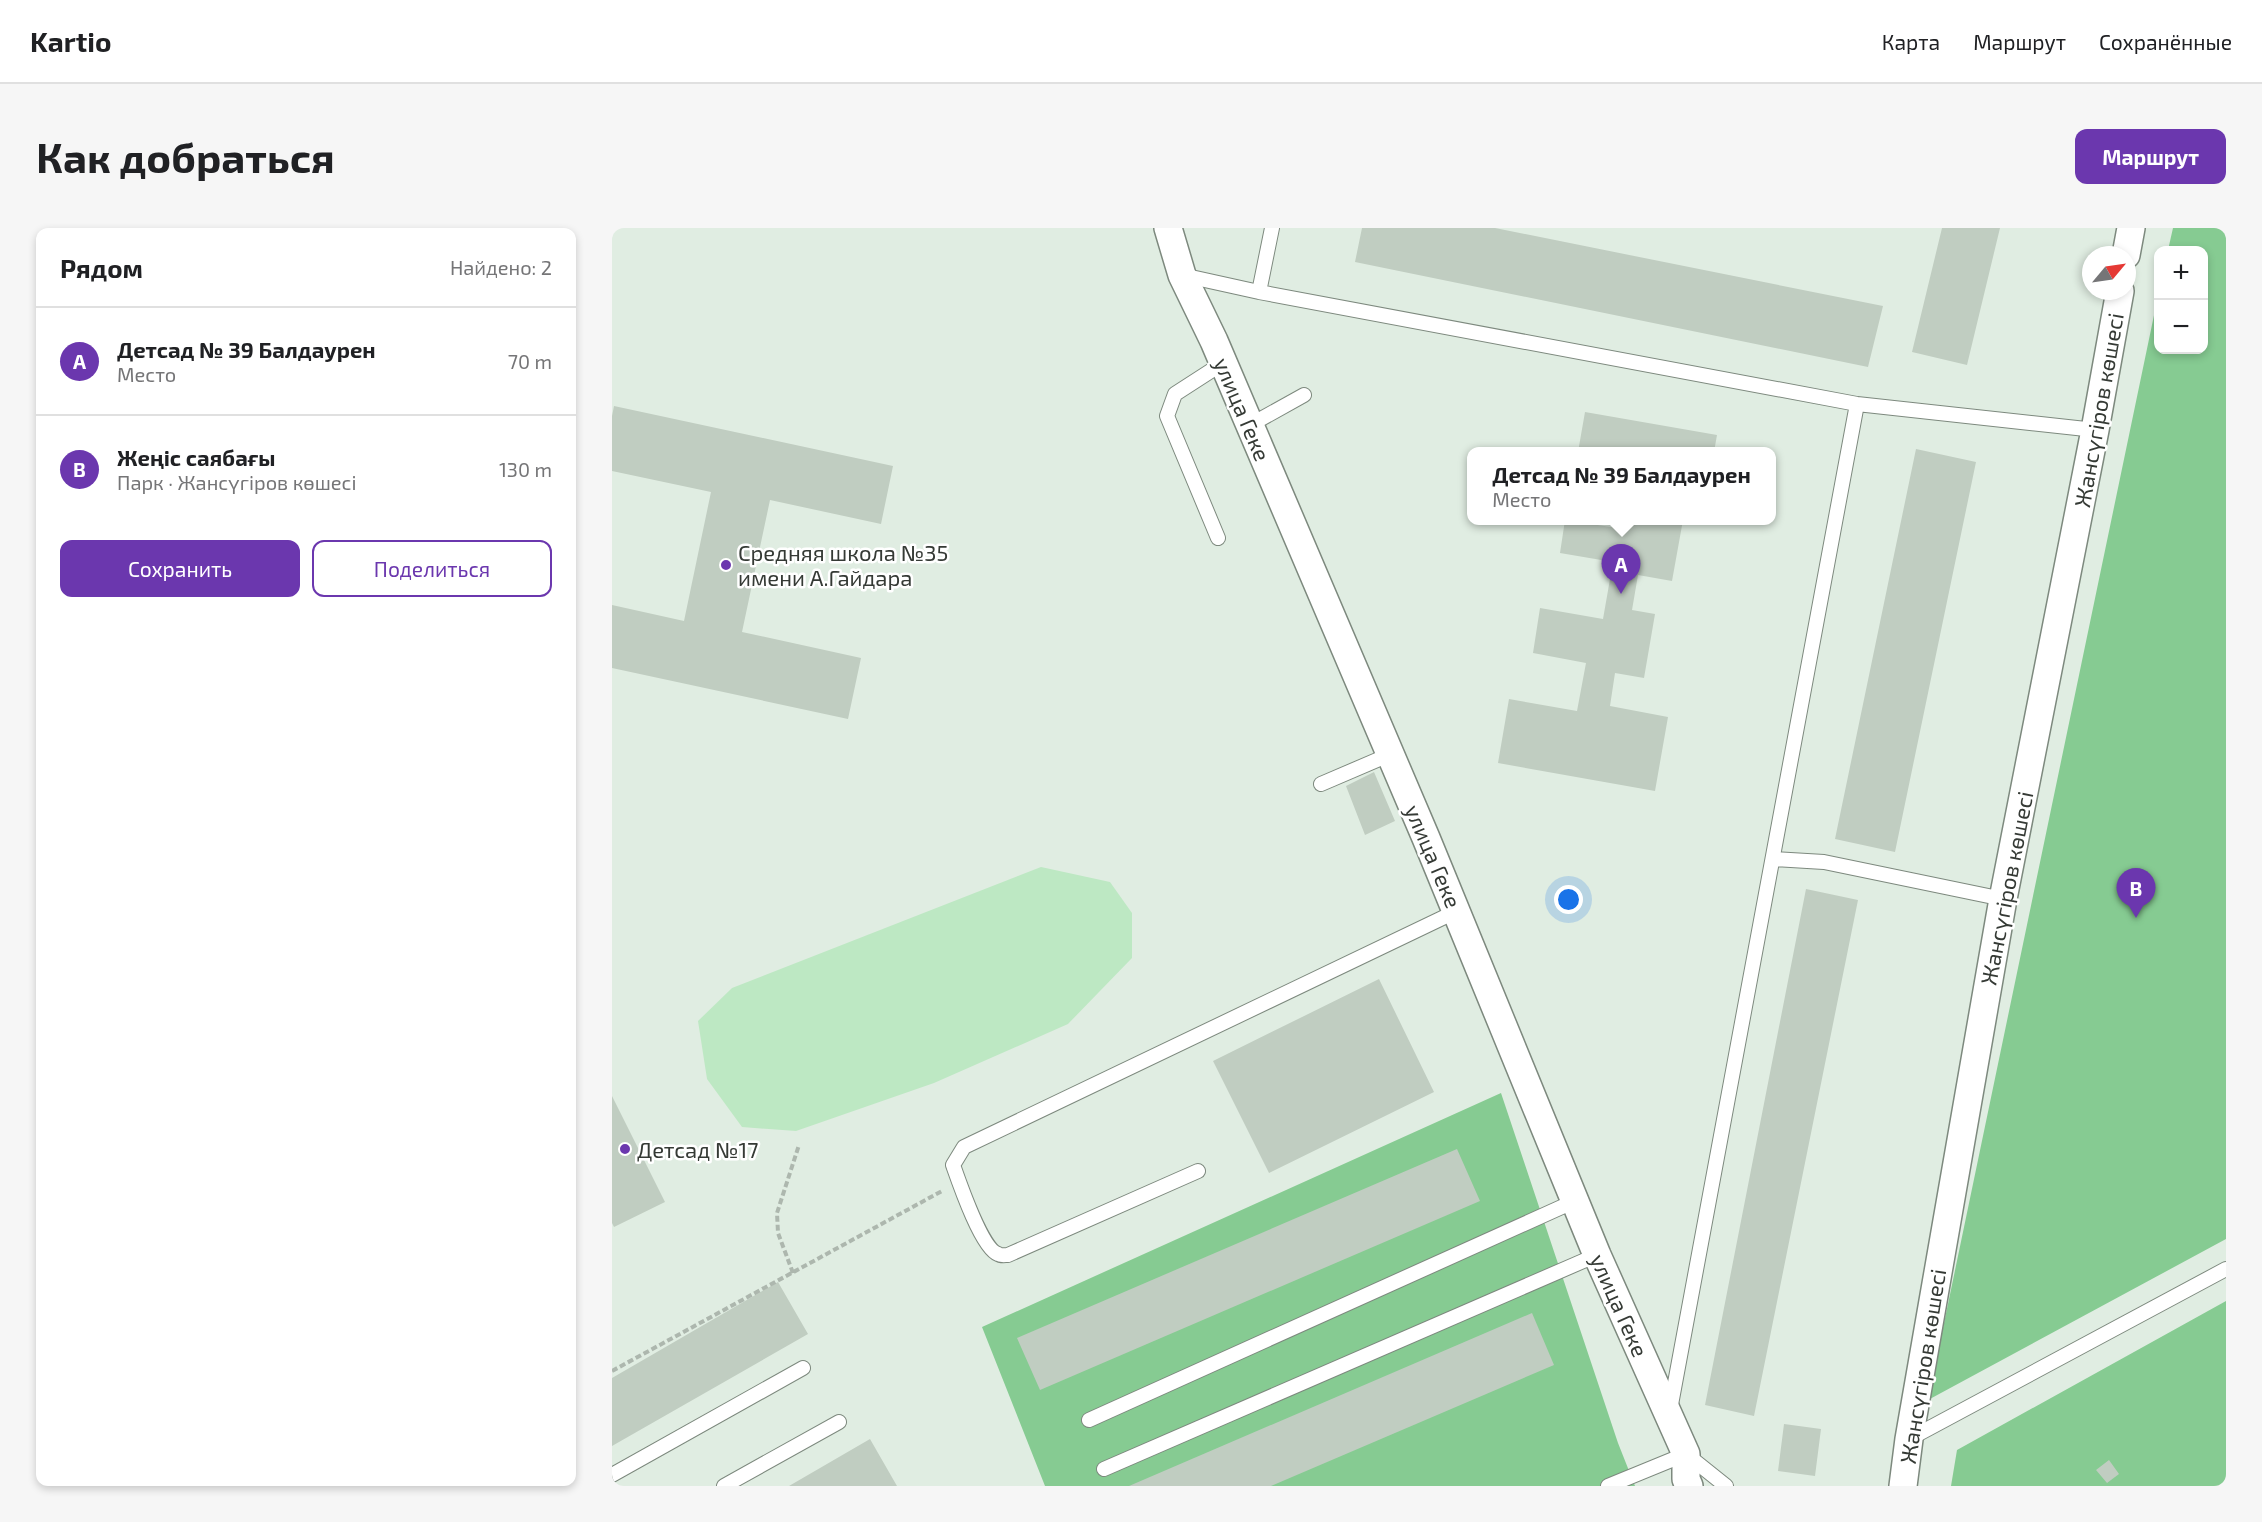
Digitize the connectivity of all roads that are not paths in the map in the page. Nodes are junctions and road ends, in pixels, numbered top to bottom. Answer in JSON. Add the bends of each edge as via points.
{"nodes":[{"id":1,"x":1168,"y":228,"type":"edge"},
{"id":2,"x":1272,"y":228,"type":"edge"},
{"id":3,"x":2131,"y":228,"type":"edge"},
{"id":4,"x":2128,"y":246,"type":"edge"},
{"id":5,"x":1182,"y":275,"type":"junction"},
{"id":6,"x":1259,"y":292,"type":"junction"},
{"id":7,"x":2118,"y":300,"type":"edge"},
{"id":8,"x":1223,"y":363,"type":"junction"},
{"id":9,"x":1304,"y":395,"type":"dead end"},
{"id":10,"x":1857,"y":404,"type":"junction"},
{"id":11,"x":1250,"y":425,"type":"junction"},
{"id":12,"x":2095,"y":430,"type":"junction"},
{"id":13,"x":1218,"y":538,"type":"dead end"},
{"id":14,"x":1391,"y":754,"type":"junction"},
{"id":15,"x":1321,"y":784,"type":"dead end"},
{"id":16,"x":1773,"y":859,"type":"junction"},
{"id":17,"x":2003,"y":899,"type":"junction"},
{"id":18,"x":1457,"y":911,"type":"junction"},
{"id":19,"x":1198,"y":1171,"type":"dead end"},
{"id":20,"x":1575,"y":1201,"type":"junction"},
{"id":21,"x":1597,"y":1255,"type":"junction"},
{"id":22,"x":2226,"y":1269,"type":"edge"},
{"id":23,"x":803,"y":1368,"type":"dead end"},
{"id":24,"x":1669,"y":1415,"type":"junction"},
{"id":25,"x":1089,"y":1420,"type":"dead end"},
{"id":26,"x":839,"y":1422,"type":"dead end"},
{"id":27,"x":1909,"y":1438,"type":"junction"},
{"id":28,"x":1686,"y":1454,"type":"junction"},
{"id":29,"x":1104,"y":1469,"type":"dead end"},
{"id":30,"x":612,"y":1475,"type":"edge"},
{"id":31,"x":724,"y":1486,"type":"edge"},
{"id":32,"x":1608,"y":1486,"type":"edge"},
{"id":33,"x":1689,"y":1486,"type":"edge"},
{"id":34,"x":1726,"y":1486,"type":"edge"},
{"id":35,"x":1903,"y":1486,"type":"edge"}],
"edges":[{"from":1,"to":5,"type":"street","name":"улица Геке"},
{"from":2,"to":6,"type":"lane"},
{"from":3,"to":4,"type":"street"},
{"from":5,"to":6,"type":"lane"},
{"from":5,"to":8,"type":"street","name":"улица Геке"},
{"from":6,"to":10,"type":"lane"},
{"from":7,"to":12,"type":"street","name":"Жансүгіров көшесі"},
{"from":8,"to":11,"type":"street","name":"улица Геке"},
{"from":8,"to":13,"type":"lane","via":[[1175,394],[1167,416]]},
{"from":9,"to":11,"type":"lane"},
{"from":10,"to":12,"type":"lane"},
{"from":10,"to":16,"type":"lane"},
{"from":11,"to":14,"type":"street","name":"улица Геке"},
{"from":12,"to":17,"type":"street","name":"Жансүгіров көшесі"},
{"from":14,"to":15,"type":"lane"},
{"from":14,"to":18,"type":"street","name":"улица Геке"},
{"from":16,"to":17,"type":"lane","via":[[1824,862]]},
{"from":16,"to":24,"type":"lane"},
{"from":17,"to":27,"type":"street","name":"Жансүгіров көшесі"},
{"from":18,"to":19,"type":"lane","via":[[964,1147],[953,1165],[986,1244],[997,1254],[1008,1255]]},
{"from":18,"to":20,"type":"street","name":"улица Геке"},
{"from":20,"to":21,"type":"street","name":"улица Геке"},
{"from":20,"to":25,"type":"lane"},
{"from":21,"to":24,"type":"street","name":"улица Геке"},
{"from":21,"to":29,"type":"lane"},
{"from":22,"to":27,"type":"lane"},
{"from":23,"to":30,"type":"lane"},
{"from":24,"to":28,"type":"street","name":"улица Геке"},
{"from":26,"to":31,"type":"lane"},
{"from":27,"to":35,"type":"street","name":"Жансүгіров көшесі"},
{"from":28,"to":32,"type":"lane"},
{"from":28,"to":33,"type":"street","name":"улица Геке"},
{"from":28,"to":34,"type":"lane"}]}
